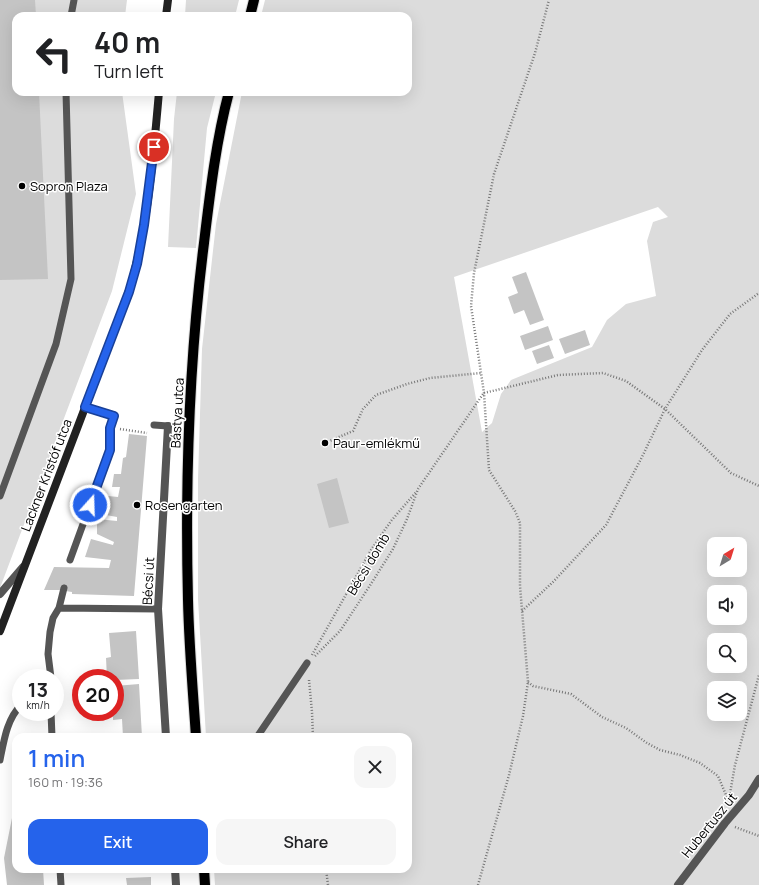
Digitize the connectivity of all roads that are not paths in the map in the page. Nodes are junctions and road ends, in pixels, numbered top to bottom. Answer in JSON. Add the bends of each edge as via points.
{"nodes":[{"id":1,"x":74,"y":0,"type":"edge"},
{"id":2,"x":168,"y":0,"type":"edge"},
{"id":3,"x":254,"y":0,"type":"edge"},
{"id":4,"x":72,"y":12,"type":"edge"},
{"id":5,"x":166,"y":12,"type":"edge"},
{"id":6,"x":251,"y":12,"type":"edge"},
{"id":7,"x":66,"y":96,"type":"edge"},
{"id":8,"x":159,"y":96,"type":"edge"},
{"id":9,"x":228,"y":96,"type":"edge"},
{"id":10,"x":85,"y":407,"type":"junction"},
{"id":11,"x":154,"y":426,"type":"dead end"},
{"id":12,"x":168,"y":426,"type":"joint"},
{"id":13,"x":0,"y":496,"type":"edge"},
{"id":14,"x":70,"y":560,"type":"dead end"},
{"id":15,"x":24,"y":566,"type":"junction"},
{"id":16,"x":64,"y":588,"type":"dead end"},
{"id":17,"x":0,"y":594,"type":"edge"},
{"id":18,"x":59,"y":608,"type":"junction"},
{"id":19,"x":158,"y":609,"type":"junction"},
{"id":20,"x":0,"y":631,"type":"edge"},
{"id":21,"x":307,"y":663,"type":"road end"},
{"id":22,"x":50,"y":669,"type":"edge"},
{"id":23,"x":12,"y":716,"type":"edge"},
{"id":24,"x":51,"y":721,"type":"edge"},
{"id":25,"x":52,"y":733,"type":"edge"},
{"id":26,"x":166,"y":733,"type":"edge"},
{"id":27,"x":196,"y":733,"type":"edge"},
{"id":28,"x":259,"y":733,"type":"edge"},
{"id":29,"x":0,"y":756,"type":"edge"},
{"id":30,"x":759,"y":779,"type":"edge"},
{"id":31,"x":60,"y":873,"type":"edge"},
{"id":32,"x":175,"y":873,"type":"edge"},
{"id":33,"x":204,"y":873,"type":"edge"},
{"id":34,"x":61,"y":885,"type":"edge"},
{"id":35,"x":176,"y":885,"type":"edge"},
{"id":36,"x":205,"y":885,"type":"edge"},
{"id":37,"x":678,"y":885,"type":"edge"}],
"edges":[{"from":1,"to":4,"type":"lane"},
{"from":2,"to":5,"type":"street"},
{"from":3,"to":6,"type":"main road"},
{"from":7,"to":13,"type":"lane","via":[[71,279],[56,344]]},
{"from":8,"to":10,"type":"street","name":"Lackner Kristóf utca","via":[[153,160],[137,264],[129,292]]},
{"from":9,"to":27,"type":"main road","name":"Bástya utca","via":[[210,194],[192,366],[187,481],[188,602]]},
{"from":10,"to":14,"type":"lane","via":[[114,416],[110,428],[110,450]]},
{"from":10,"to":15,"type":"street","name":"Lackner Kristóf utca"},
{"from":11,"to":12,"type":"lane"},
{"from":12,"to":19,"type":"street","name":"Bécsi út"},
{"from":15,"to":17,"type":"street"},
{"from":15,"to":20,"type":"street","name":"Lackner Kristóf utca"},
{"from":16,"to":18,"type":"lane"},
{"from":18,"to":19,"type":"lane"},
{"from":18,"to":22,"type":"lane","via":[[53,618],[50,632]]},
{"from":19,"to":26,"type":"street","name":"Bécsi út"},
{"from":21,"to":28,"type":"lane"},
{"from":23,"to":29,"type":"lane"},
{"from":24,"to":25,"type":"lane"},
{"from":30,"to":37,"type":"street","name":"Hubertusz út"},
{"from":31,"to":34,"type":"lane"},
{"from":32,"to":35,"type":"street"},
{"from":33,"to":36,"type":"main road"}]}
